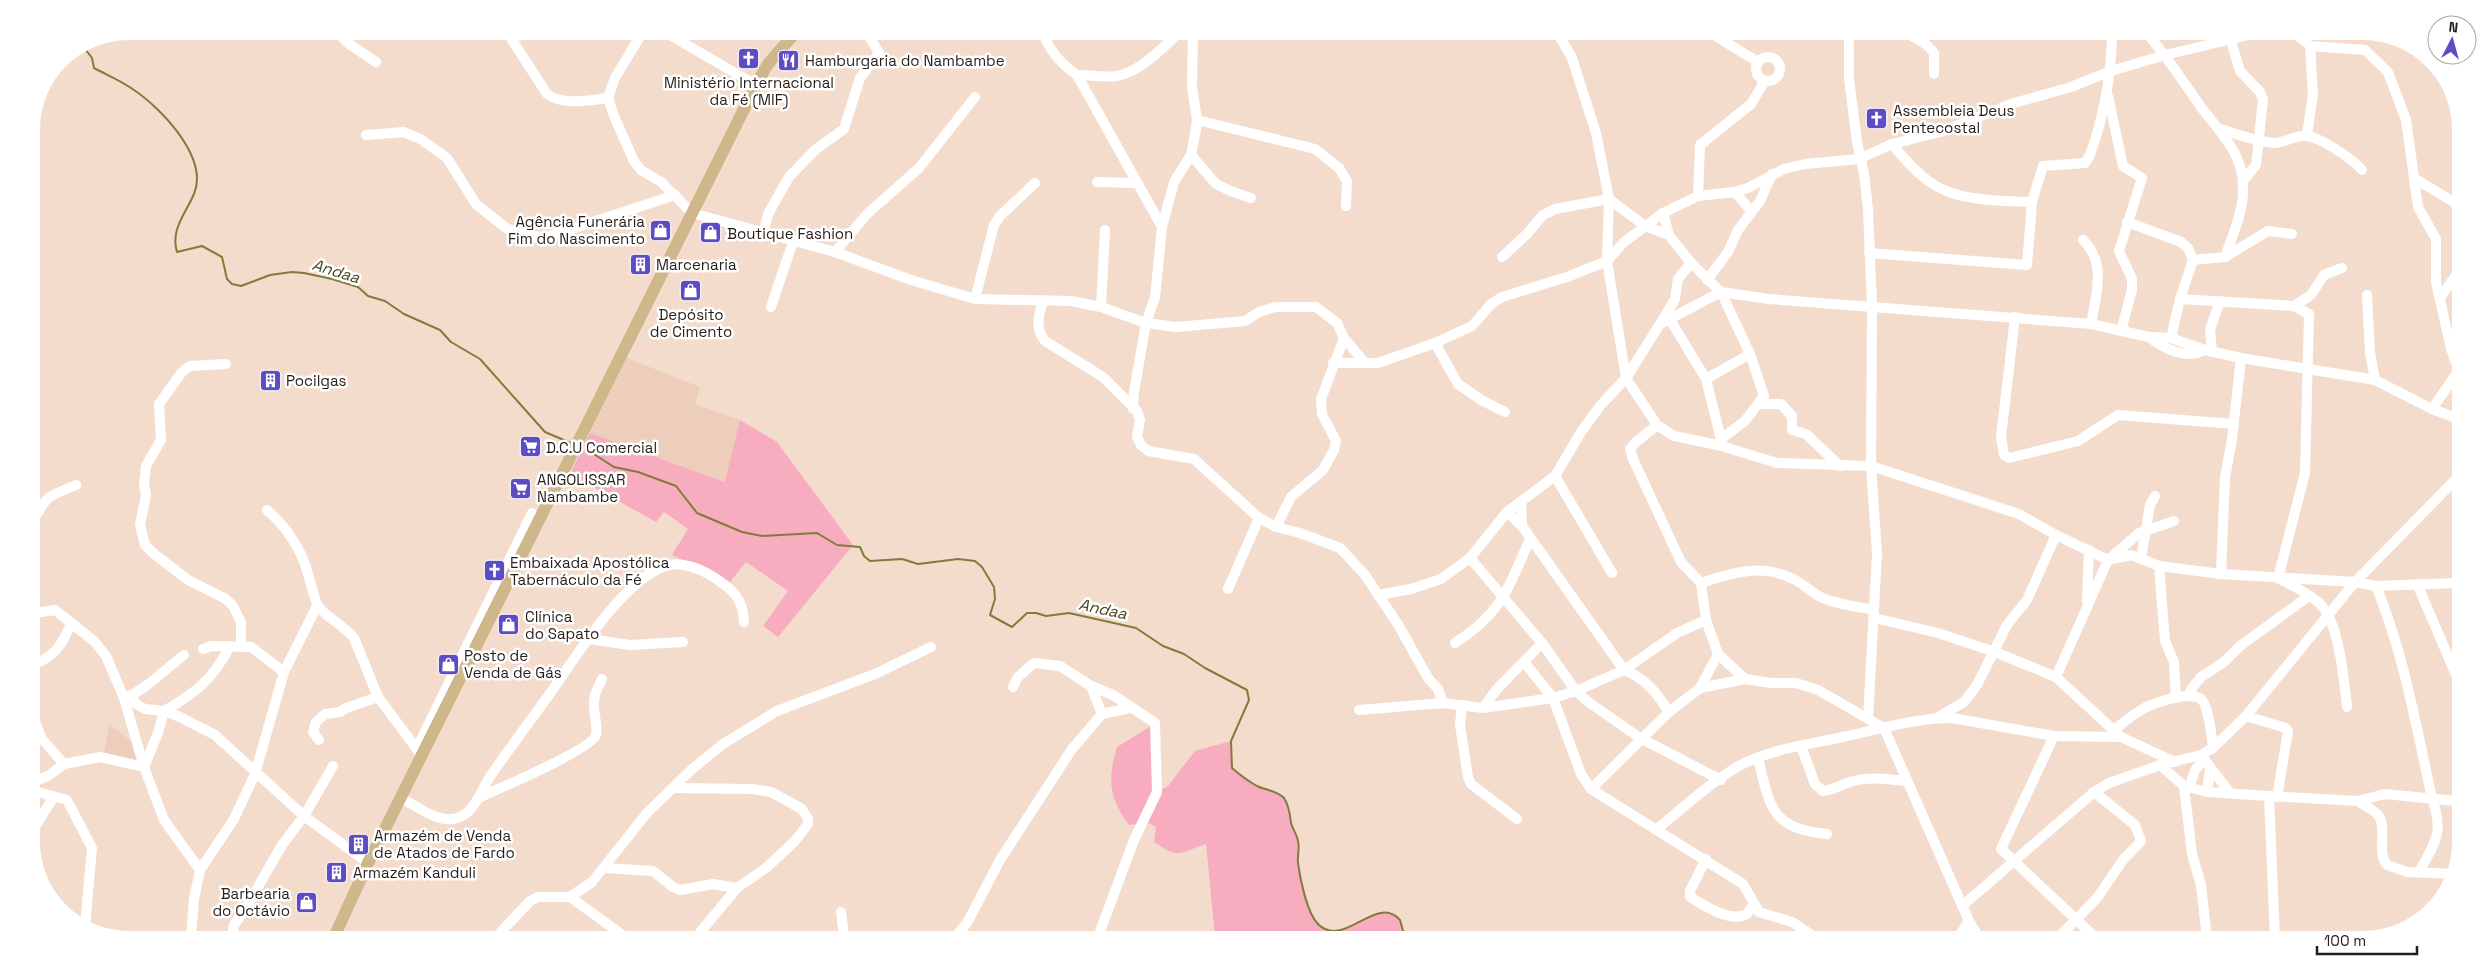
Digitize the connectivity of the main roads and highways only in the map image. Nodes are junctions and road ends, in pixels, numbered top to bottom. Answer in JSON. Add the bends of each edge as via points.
{"nodes":[{"id":1,"x":789,"y":40,"type":"edge"},
{"id":2,"x":337,"y":931,"type":"edge"}],
"edges":[{"from":1,"to":2,"type":"main road","via":[[768,64],[756,85],[578,443],[445,692],[401,798]]}]}
